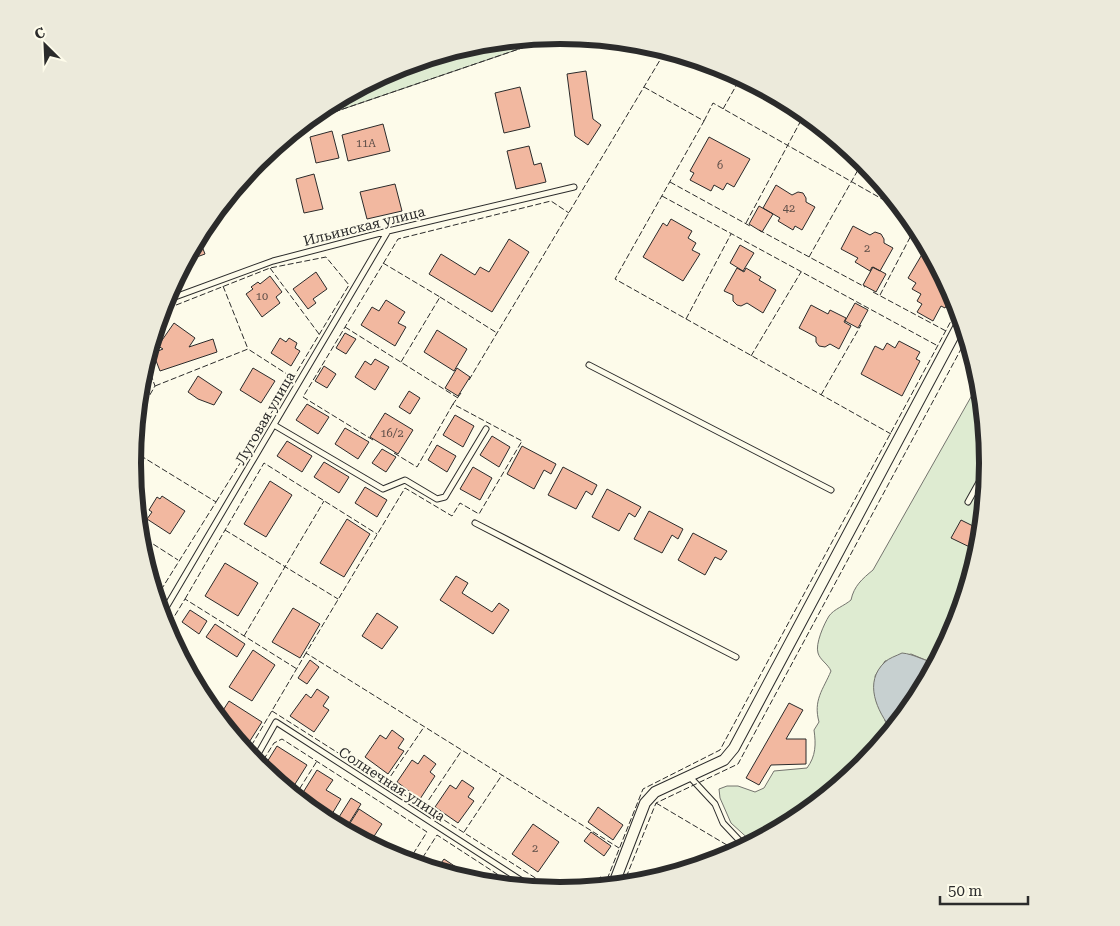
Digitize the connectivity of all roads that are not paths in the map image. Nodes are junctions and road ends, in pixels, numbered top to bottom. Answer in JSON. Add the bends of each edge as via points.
{"nodes":[{"id":1,"x":574,"y":187,"type":"dead end"},
{"id":2,"x":388,"y":231,"type":"junction"},
{"id":3,"x":176,"y":297,"type":"edge"},
{"id":4,"x":957,"y":329,"type":"edge"},
{"id":5,"x":589,"y":364,"type":"dead end"},
{"id":6,"x":274,"y":425,"type":"junction"},
{"id":7,"x":486,"y":429,"type":"dead end"},
{"id":8,"x":978,"y":484,"type":"edge"},
{"id":9,"x":831,"y":490,"type":"dead end"},
{"id":10,"x":968,"y":502,"type":"dead end"},
{"id":11,"x":475,"y":523,"type":"dead end"},
{"id":12,"x":166,"y":607,"type":"edge"},
{"id":13,"x":736,"y":657,"type":"dead end"},
{"id":14,"x":258,"y":753,"type":"edge"},
{"id":15,"x":689,"y":776,"type":"junction"},
{"id":16,"x":740,"y":841,"type":"edge"},
{"id":17,"x":616,"y":879,"type":"edge"},
{"id":18,"x":521,"y":880,"type":"edge"}],
"edges":[{"from":1,"to":2,"type":"lane","name":"Ильинская улица"},
{"from":2,"to":3,"type":"lane","name":"Ильинская улица","via":[[273,261]]},
{"from":2,"to":6,"type":"lane","name":"Луговая улица"},
{"from":4,"to":15,"type":"street","via":[[734,748],[724,760]]},
{"from":5,"to":9,"type":"lane"},
{"from":6,"to":7,"type":"lane","via":[[383,489],[405,480],[437,499],[445,497]]},
{"from":6,"to":12,"type":"lane","name":"Луговая улица"},
{"from":8,"to":10,"type":"lane"},
{"from":11,"to":13,"type":"lane"},
{"from":14,"to":18,"type":"lane","name":"Солнечная улица","via":[[276,722]]},
{"from":15,"to":16,"type":"lane","via":[[715,804],[723,823]]},
{"from":15,"to":17,"type":"street","via":[[655,792],[645,803]]}]}
